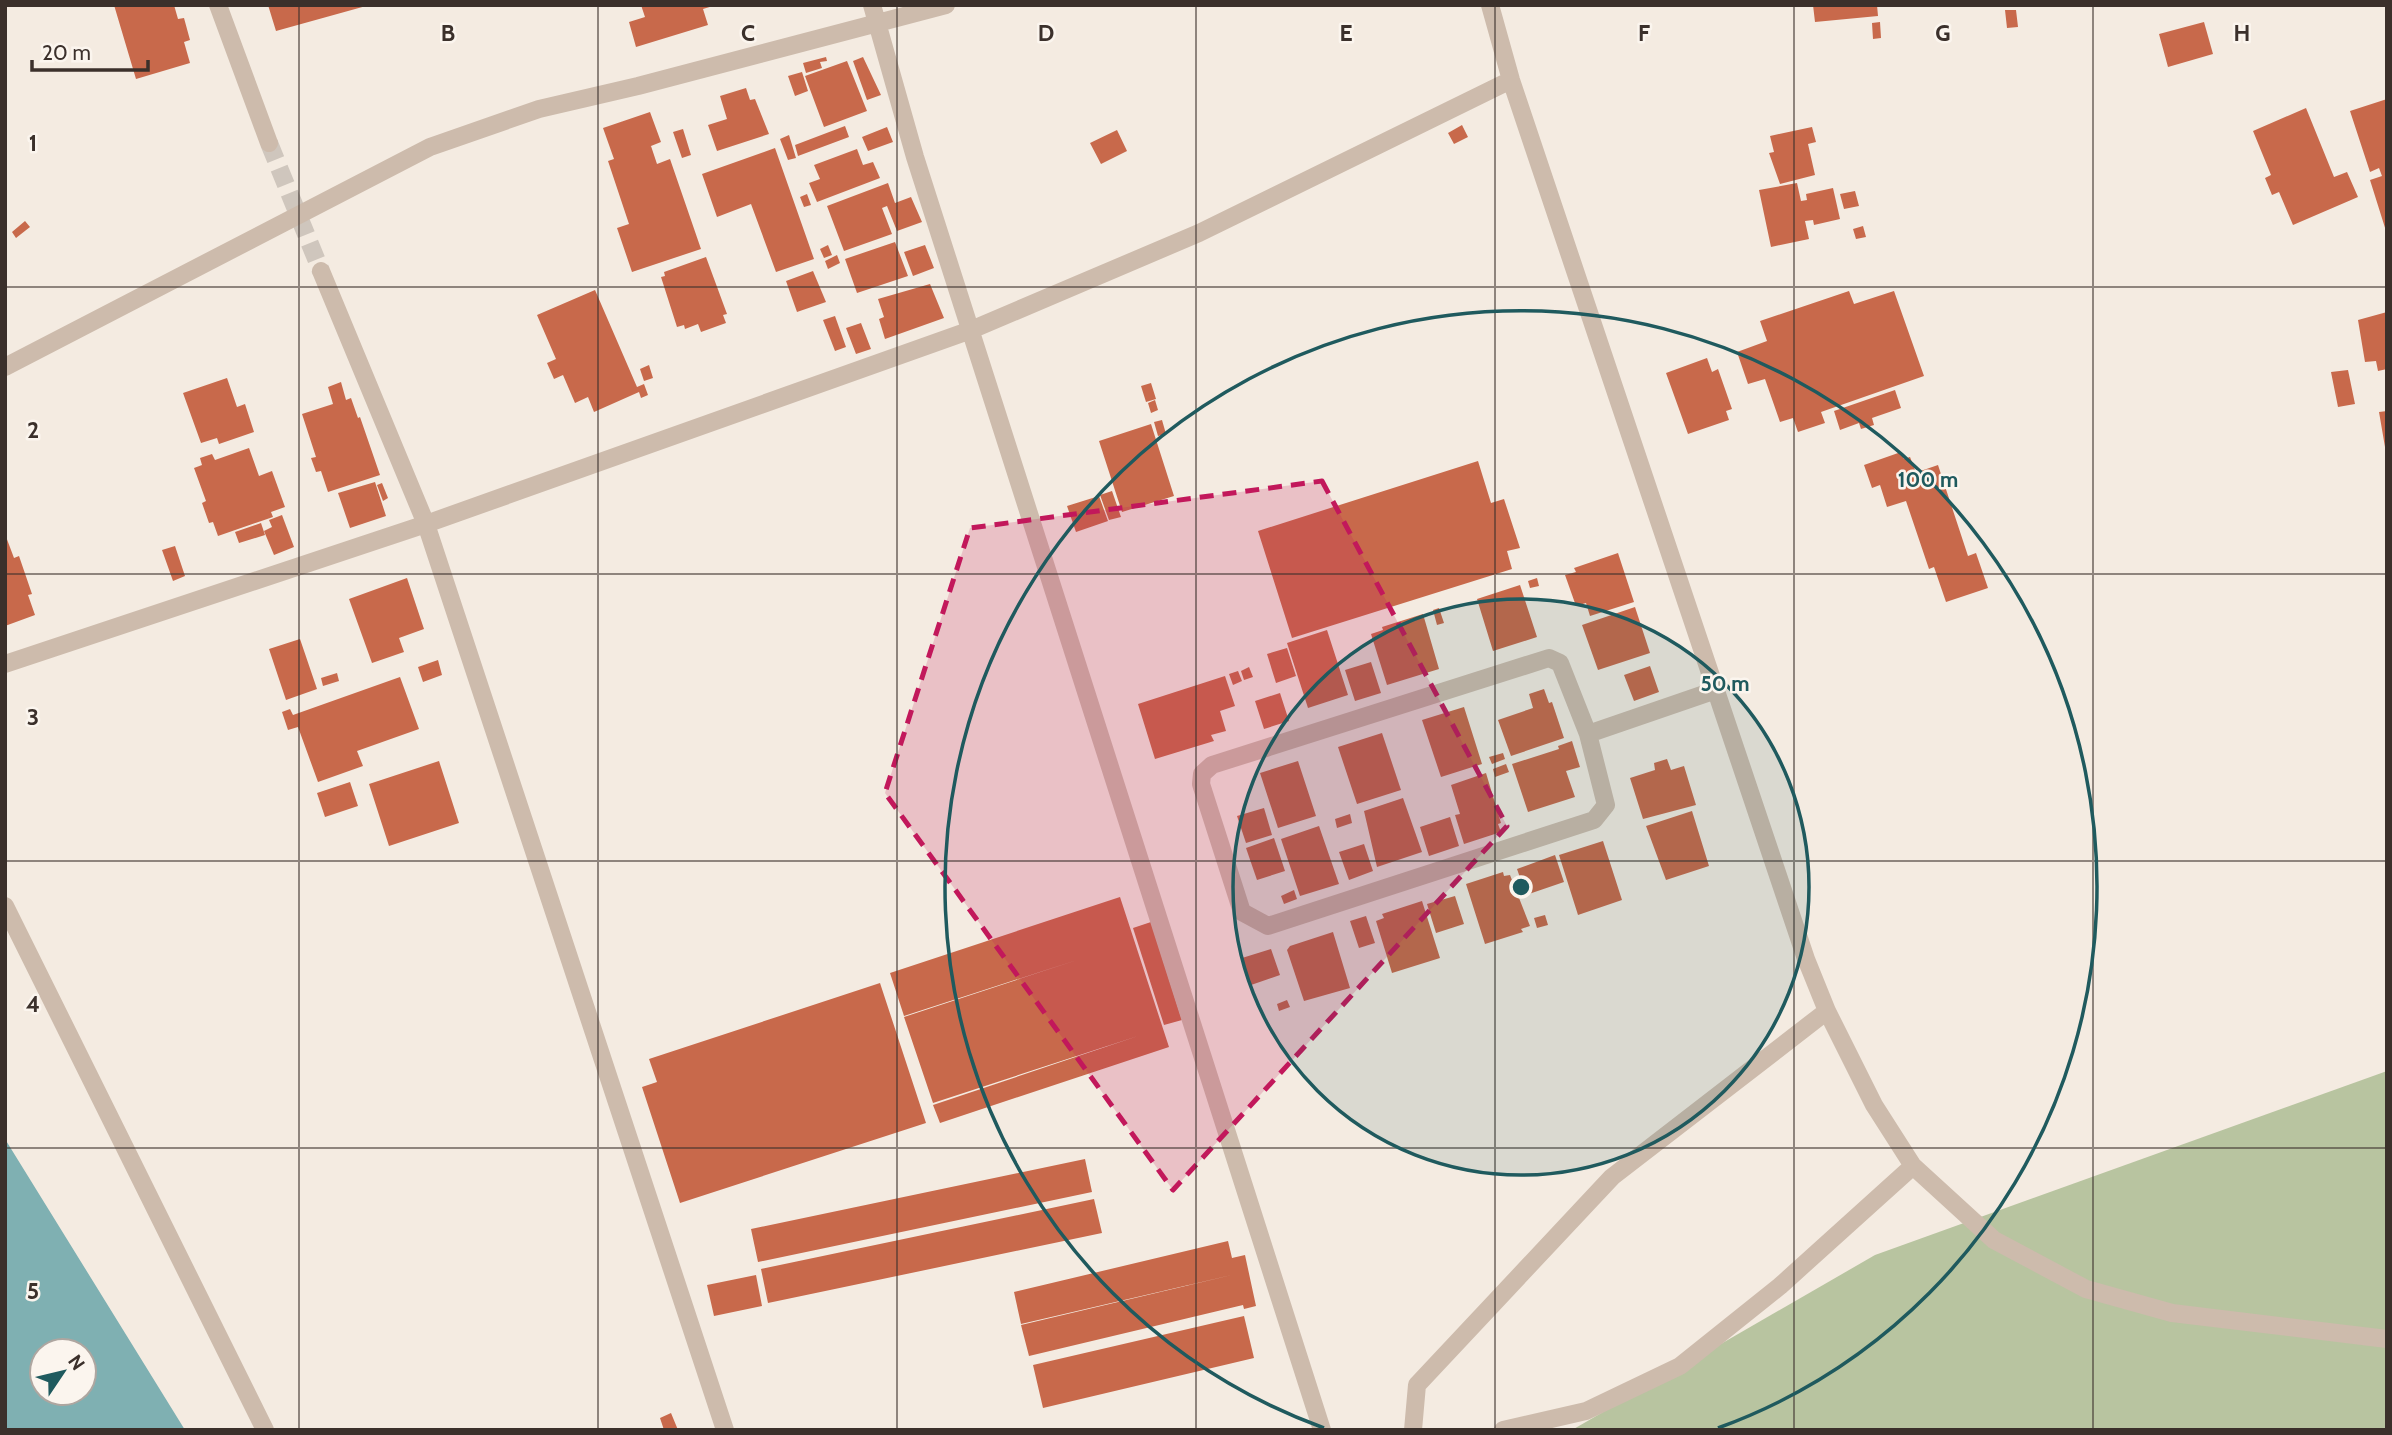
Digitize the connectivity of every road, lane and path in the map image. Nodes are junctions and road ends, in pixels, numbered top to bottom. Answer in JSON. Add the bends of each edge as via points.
{"nodes":[{"id":1,"x":218,"y":5,"type":"edge"},
{"id":2,"x":872,"y":5,"type":"edge"},
{"id":3,"x":946,"y":5,"type":"edge"},
{"id":4,"x":1490,"y":5,"type":"edge"},
{"id":5,"x":878,"y":23,"type":"junction"},
{"id":6,"x":1511,"y":80,"type":"junction"},
{"id":7,"x":269,"y":143,"type":"tunnel mouth"},
{"id":8,"x":321,"y":271,"type":"tunnel mouth"},
{"id":9,"x":971,"y":330,"type":"junction"},
{"id":10,"x":5,"y":367,"type":"edge"},
{"id":11,"x":426,"y":524,"type":"junction"},
{"id":12,"x":5,"y":664,"type":"edge"},
{"id":13,"x":1716,"y":690,"type":"junction"},
{"id":14,"x":1588,"y":734,"type":"junction"},
{"id":15,"x":5,"y":906,"type":"edge"},
{"id":16,"x":1827,"y":1011,"type":"junction"},
{"id":17,"x":1913,"y":1167,"type":"junction"},
{"id":18,"x":2387,"y":1339,"type":"edge"},
{"id":19,"x":265,"y":1430,"type":"edge"},
{"id":20,"x":725,"y":1430,"type":"edge"},
{"id":21,"x":1322,"y":1430,"type":"edge"},
{"id":22,"x":1413,"y":1430,"type":"edge"},
{"id":23,"x":1503,"y":1430,"type":"edge"}],
"edges":[{"from":1,"to":7,"type":"street"},
{"from":2,"to":5,"type":"street"},
{"from":3,"to":5,"type":"street"},
{"from":4,"to":6,"type":"street"},
{"from":5,"to":9,"type":"street"},
{"from":5,"to":10,"type":"street","via":[[539,108],[430,147]]},
{"from":6,"to":9,"type":"street","via":[[1199,233]]},
{"from":6,"to":13,"type":"street"},
{"from":8,"to":11,"type":"street"},
{"from":9,"to":11,"type":"street"},
{"from":9,"to":21,"type":"street"},
{"from":11,"to":12,"type":"street"},
{"from":11,"to":20,"type":"street"},
{"from":13,"to":14,"type":"street"},
{"from":13,"to":16,"type":"street"},
{"from":14,"to":14,"type":"street","via":[[1560,663],[1549,659],[1212,765],[1202,774],[1201,784],[1241,912],[1268,926],[1594,820],[1606,805]]},
{"from":15,"to":19,"type":"street"},
{"from":16,"to":17,"type":"street","via":[[1874,1105]]},
{"from":16,"to":22,"type":"street","via":[[1612,1177],[1417,1385]]},
{"from":17,"to":18,"type":"street","via":[[1994,1240],[2086,1289],[2172,1313]]},
{"from":17,"to":23,"type":"street","via":[[1780,1286],[1680,1366],[1586,1411]]}]}
